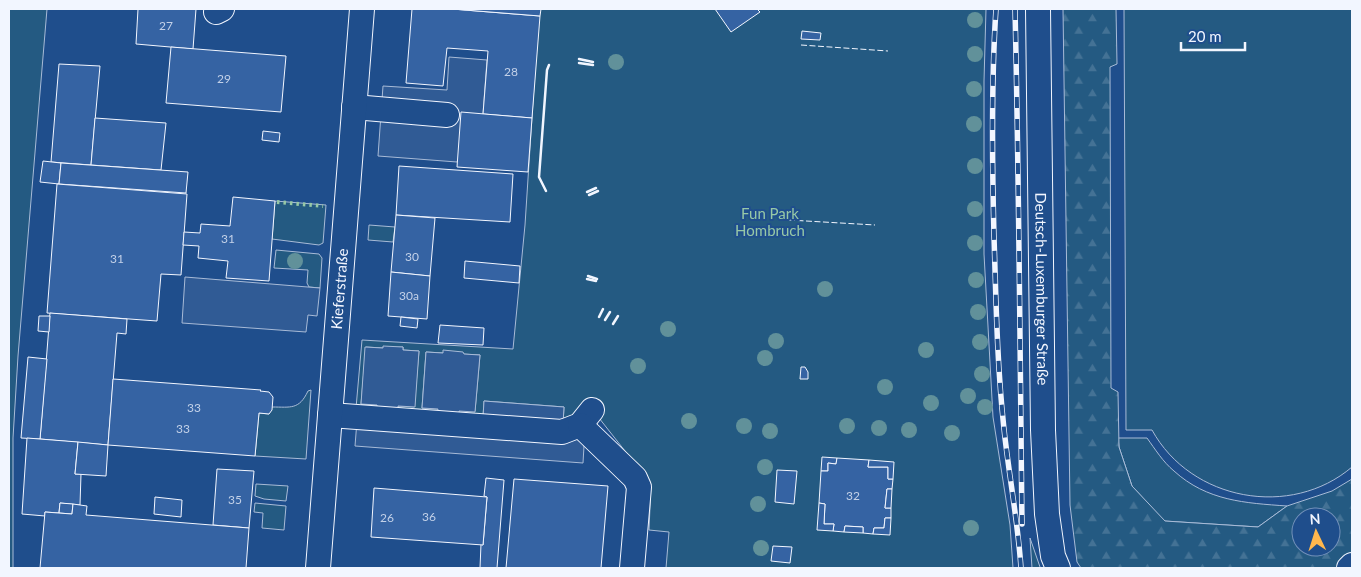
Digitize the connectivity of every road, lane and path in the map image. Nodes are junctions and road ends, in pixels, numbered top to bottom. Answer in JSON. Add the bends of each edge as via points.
{"nodes":[{"id":1,"x":362,"y":9,"type":"edge"},
{"id":2,"x":1038,"y":9,"type":"edge"},
{"id":3,"x":354,"y":107,"type":"junction"},
{"id":4,"x":447,"y":115,"type":"dead end"},
{"id":5,"x":330,"y":415,"type":"junction"},
{"id":6,"x":1352,"y":565,"type":"edge"},
{"id":7,"x":318,"y":568,"type":"edge"},
{"id":8,"x":632,"y":568,"type":"edge"},
{"id":9,"x":1058,"y":568,"type":"edge"},
{"id":10,"x":1349,"y":568,"type":"edge"}],
"edges":[{"from":1,"to":3,"type":"street","name":"Kieferstraße"},
{"from":2,"to":9,"type":"street","name":"Deutsch-Luxemburger Straße","via":[[1043,430],[1047,514],[1053,556]]},
{"from":3,"to":4,"type":"street"},
{"from":3,"to":5,"type":"street","name":"Kieferstraße"},
{"from":5,"to":7,"type":"street","name":"Kieferstraße"},
{"from":5,"to":8,"type":"street","via":[[562,432],[586,417],[639,487]]},
{"from":6,"to":10,"type":"street"}]}
